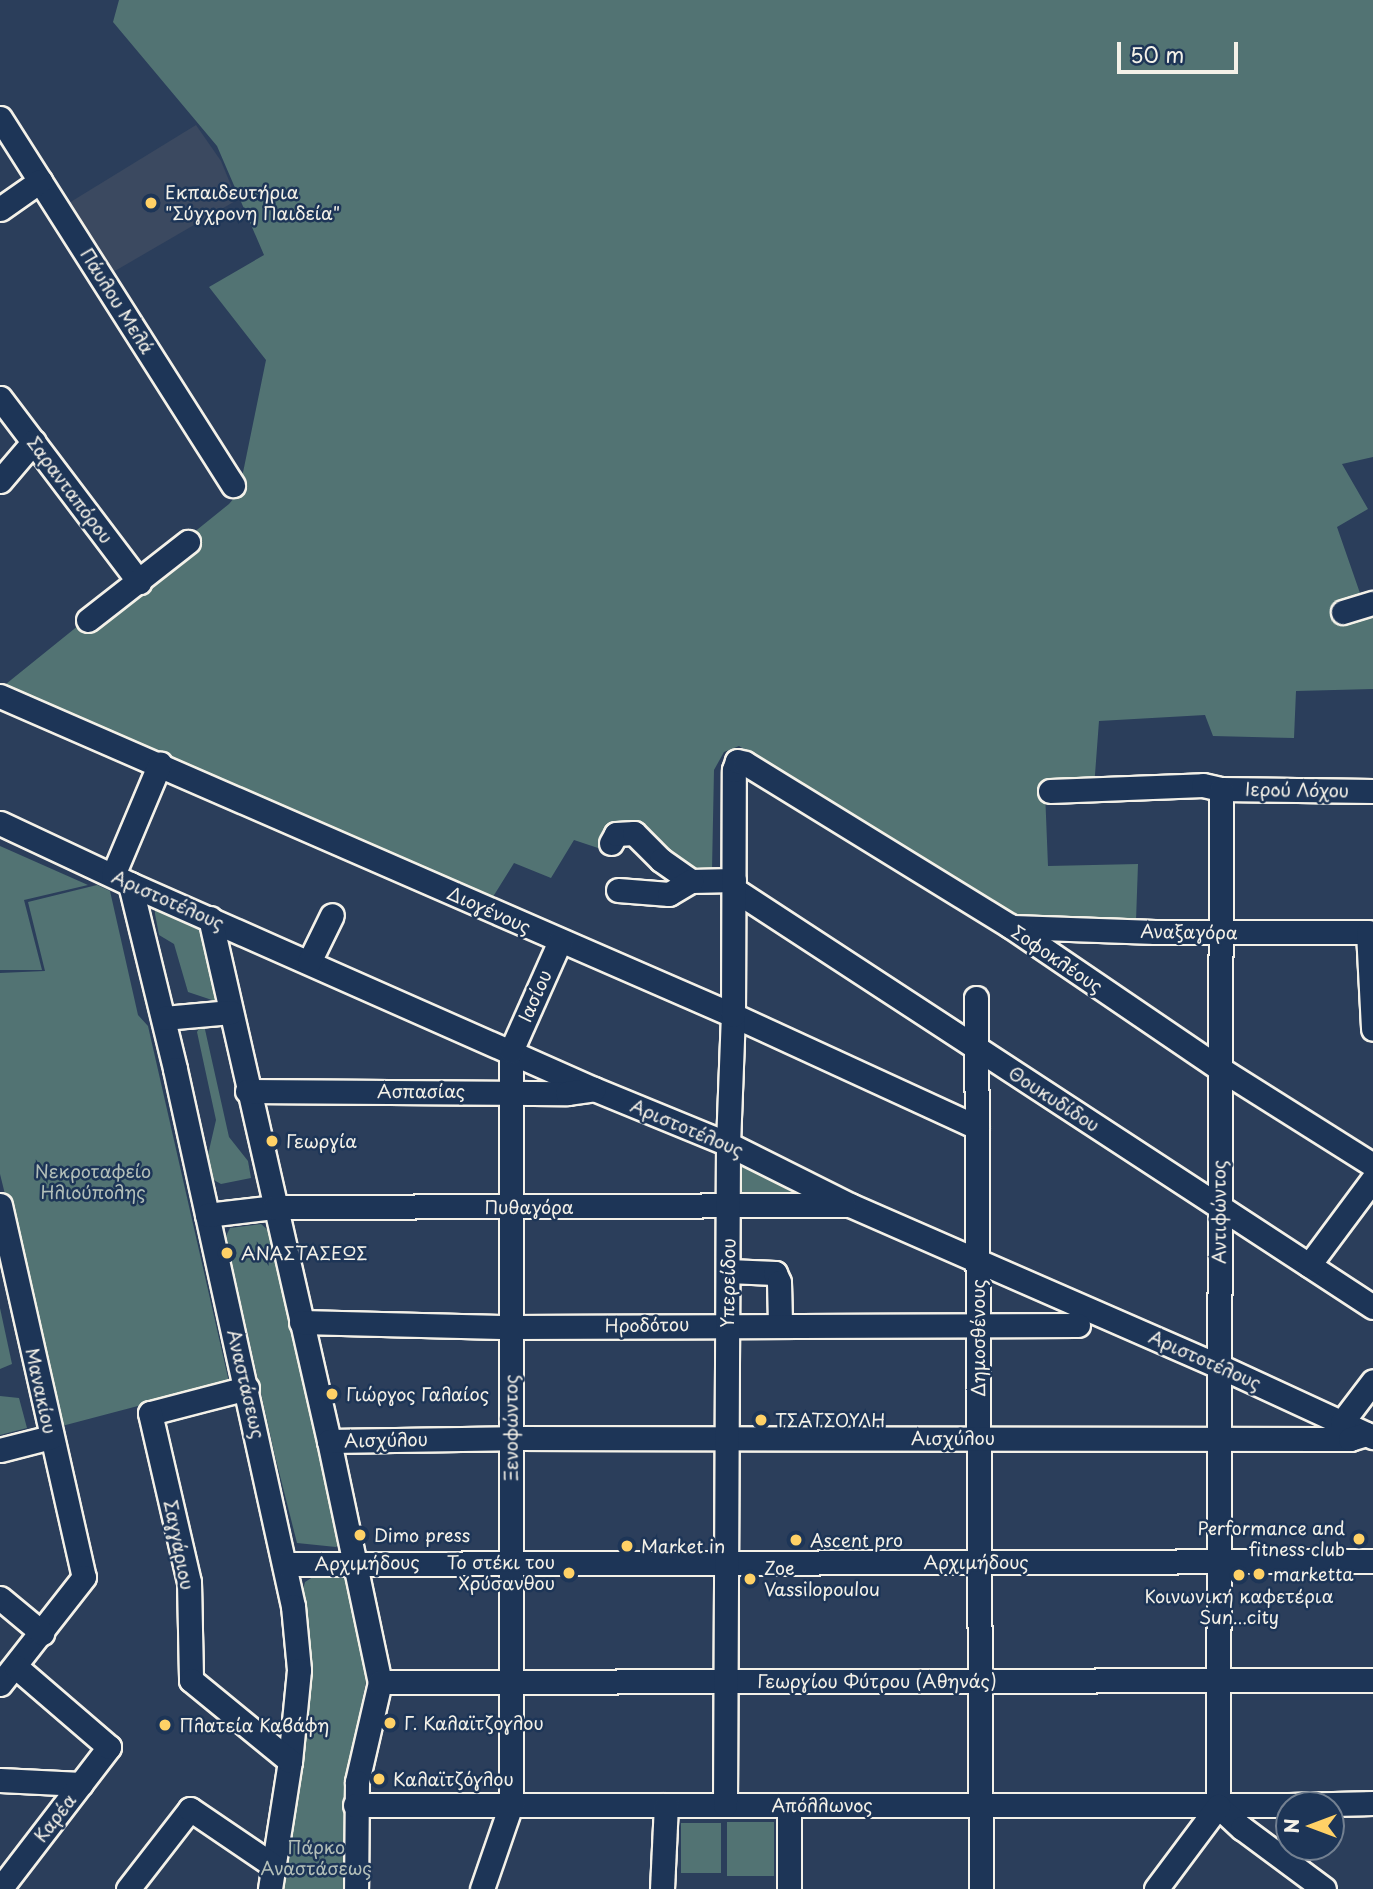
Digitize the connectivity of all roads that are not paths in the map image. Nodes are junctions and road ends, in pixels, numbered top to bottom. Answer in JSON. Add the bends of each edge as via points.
{"nodes":[{"id":1,"x":0,"y":118,"type":"edge"},
{"id":2,"x":40,"y":181,"type":"junction"},
{"id":3,"x":0,"y":209,"type":"edge"},
{"id":4,"x":0,"y":398,"type":"edge"},
{"id":5,"x":34,"y":441,"type":"junction"},
{"id":6,"x":0,"y":481,"type":"edge"},
{"id":7,"x":233,"y":485,"type":"dead end"},
{"id":8,"x":188,"y":542,"type":"dead end"},
{"id":9,"x":139,"y":582,"type":"junction"},
{"id":10,"x":1373,"y":603,"type":"edge"},
{"id":11,"x":1343,"y":612,"type":"dead end"},
{"id":12,"x":88,"y":620,"type":"dead end"},
{"id":13,"x":0,"y":696,"type":"edge"},
{"id":14,"x":737,"y":761,"type":"joint"},
{"id":15,"x":160,"y":763,"type":"junction"},
{"id":16,"x":1221,"y":789,"type":"junction"},
{"id":17,"x":1050,"y":791,"type":"dead end"},
{"id":18,"x":1373,"y":791,"type":"edge"},
{"id":19,"x":0,"y":823,"type":"edge"},
{"id":20,"x":611,"y":843,"type":"dead end"},
{"id":21,"x":122,"y":880,"type":"junction"},
{"id":22,"x":691,"y":881,"type":"junction"},
{"id":23,"x":734,"y":885,"type":"junction"},
{"id":24,"x":618,"y":890,"type":"dead end"},
{"id":25,"x":332,"y":915,"type":"dead end"},
{"id":26,"x":210,"y":918,"type":"junction"},
{"id":27,"x":1010,"y":926,"type":"junction"},
{"id":28,"x":1220,"y":933,"type":"junction"},
{"id":29,"x":560,"y":941,"type":"junction"},
{"id":30,"x":309,"y":962,"type":"junction"},
{"id":31,"x":976,"y":998,"type":"dead end"},
{"id":32,"x":230,"y":1012,"type":"junction"},
{"id":33,"x":733,"y":1015,"type":"junction"},
{"id":34,"x":164,"y":1018,"type":"junction"},
{"id":35,"x":1373,"y":1029,"type":"edge"},
{"id":36,"x":976,"y":1049,"type":"junction"},
{"id":37,"x":510,"y":1051,"type":"junction"},
{"id":38,"x":1219,"y":1068,"type":"junction"},
{"id":39,"x":594,"y":1089,"type":"junction"},
{"id":40,"x":247,"y":1091,"type":"junction"},
{"id":41,"x":510,"y":1092,"type":"junction"},
{"id":42,"x":977,"y":1128,"type":"junction"},
{"id":43,"x":728,"y":1144,"type":"junction"},
{"id":44,"x":1373,"y":1165,"type":"edge"},
{"id":45,"x":1373,"y":1180,"type":"edge"},
{"id":46,"x":0,"y":1205,"type":"edge"},
{"id":47,"x":850,"y":1205,"type":"junction"},
{"id":48,"x":1220,"y":1205,"type":"junction"},
{"id":49,"x":728,"y":1206,"type":"junction"},
{"id":50,"x":274,"y":1207,"type":"junction"},
{"id":51,"x":511,"y":1208,"type":"junction"},
{"id":52,"x":207,"y":1215,"type":"junction"},
{"id":53,"x":978,"y":1258,"type":"junction"},
{"id":54,"x":1309,"y":1265,"type":"junction"},
{"id":55,"x":728,"y":1271,"type":"junction"},
{"id":56,"x":1373,"y":1307,"type":"edge"},
{"id":57,"x":301,"y":1322,"type":"junction"},
{"id":58,"x":780,"y":1323,"type":"junction"},
{"id":59,"x":727,"y":1324,"type":"junction"},
{"id":60,"x":978,"y":1324,"type":"junction"},
{"id":61,"x":1078,"y":1325,"type":"dead end"},
{"id":62,"x":511,"y":1327,"type":"junction"},
{"id":63,"x":1219,"y":1366,"type":"junction"},
{"id":64,"x":1373,"y":1381,"type":"edge"},
{"id":65,"x":247,"y":1388,"type":"junction"},
{"id":66,"x":1342,"y":1422,"type":"junction"},
{"id":67,"x":1370,"y":1436,"type":"edge"},
{"id":68,"x":51,"y":1437,"type":"junction"},
{"id":69,"x":978,"y":1437,"type":"junction"},
{"id":70,"x":511,"y":1438,"type":"junction"},
{"id":71,"x":1219,"y":1438,"type":"junction"},
{"id":72,"x":728,"y":1440,"type":"junction"},
{"id":73,"x":329,"y":1441,"type":"junction"},
{"id":74,"x":0,"y":1450,"type":"edge"},
{"id":75,"x":1219,"y":1561,"type":"junction"},
{"id":76,"x":1373,"y":1561,"type":"edge"},
{"id":77,"x":728,"y":1562,"type":"junction"},
{"id":78,"x":979,"y":1562,"type":"junction"},
{"id":79,"x":356,"y":1563,"type":"junction"},
{"id":80,"x":512,"y":1563,"type":"junction"},
{"id":81,"x":285,"y":1564,"type":"junction"},
{"id":82,"x":0,"y":1598,"type":"edge"},
{"id":83,"x":42,"y":1633,"type":"junction"},
{"id":84,"x":6,"y":1678,"type":"edge"},
{"id":85,"x":1219,"y":1680,"type":"junction"},
{"id":86,"x":1373,"y":1680,"type":"edge"},
{"id":87,"x":512,"y":1681,"type":"junction"},
{"id":88,"x":726,"y":1681,"type":"junction"},
{"id":89,"x":980,"y":1681,"type":"junction"},
{"id":90,"x":380,"y":1682,"type":"junction"},
{"id":91,"x":290,"y":1761,"type":"junction"},
{"id":92,"x":0,"y":1780,"type":"edge"},
{"id":93,"x":81,"y":1784,"type":"junction"},
{"id":94,"x":1345,"y":1804,"type":"edge"},
{"id":95,"x":1373,"y":1804,"type":"edge"},
{"id":96,"x":355,"y":1805,"type":"junction"},
{"id":97,"x":511,"y":1805,"type":"junction"},
{"id":98,"x":666,"y":1805,"type":"junction"},
{"id":99,"x":725,"y":1805,"type":"junction"},
{"id":100,"x":789,"y":1805,"type":"junction"},
{"id":101,"x":980,"y":1805,"type":"junction"},
{"id":102,"x":1275,"y":1805,"type":"edge"},
{"id":103,"x":1218,"y":1806,"type":"junction"},
{"id":104,"x":272,"y":1878,"type":"edge"},
{"id":105,"x":0,"y":1889,"type":"edge"},
{"id":106,"x":128,"y":1889,"type":"edge"},
{"id":107,"x":356,"y":1889,"type":"edge"},
{"id":108,"x":482,"y":1889,"type":"edge"},
{"id":109,"x":662,"y":1889,"type":"edge"},
{"id":110,"x":789,"y":1889,"type":"edge"},
{"id":111,"x":981,"y":1889,"type":"edge"},
{"id":112,"x":1156,"y":1889,"type":"edge"},
{"id":113,"x":1324,"y":1889,"type":"edge"}],
"edges":[{"from":1,"to":2,"type":"street","name":"Πάυλου Μελά"},
{"from":2,"to":3,"type":"street"},
{"from":2,"to":7,"type":"street","name":"Πάυλου Μελά"},
{"from":4,"to":5,"type":"street","name":"Σαρανταπόρου"},
{"from":5,"to":6,"type":"street"},
{"from":5,"to":9,"type":"street","name":"Σαρανταπόρου"},
{"from":8,"to":9,"type":"street"},
{"from":9,"to":12,"type":"street"},
{"from":10,"to":11,"type":"street"},
{"from":13,"to":15,"type":"street","name":"Διογένους"},
{"from":14,"to":23,"type":"street","name":"Υπερείδου"},
{"from":14,"to":27,"type":"street","name":"Σοφοκλέους"},
{"from":15,"to":21,"type":"street"},
{"from":15,"to":29,"type":"street","name":"Διογένους"},
{"from":16,"to":17,"type":"street","via":[[1203,785]]},
{"from":16,"to":18,"type":"street","name":"Ιερού Λόχου"},
{"from":16,"to":28,"type":"street","name":"Αντιφώντος"},
{"from":19,"to":21,"type":"street","name":"Αριστοτέλους"},
{"from":20,"to":22,"type":"street","via":[[616,834],[634,833]]},
{"from":21,"to":26,"type":"street","name":"Αριστοτέλους"},
{"from":21,"to":34,"type":"street","name":"Αναστάσεως"},
{"from":22,"to":23,"type":"street"},
{"from":22,"to":24,"type":"street","via":[[669,894]]},
{"from":23,"to":33,"type":"street","name":"Υπερείδου"},
{"from":23,"to":36,"type":"street","name":"Θουκυδίδου"},
{"from":25,"to":30,"type":"street"},
{"from":26,"to":30,"type":"street","name":"Αριστοτέλους"},
{"from":26,"to":32,"type":"street"},
{"from":27,"to":28,"type":"street","name":"Αναξαγόρα"},
{"from":27,"to":38,"type":"street","name":"Σοφοκλέους"},
{"from":28,"to":35,"type":"street","name":"Αναξαγόρα","via":[[1368,933]]},
{"from":28,"to":38,"type":"street","name":"Αντιφώντος"},
{"from":29,"to":33,"type":"street","name":"Διογένους"},
{"from":29,"to":37,"type":"street","name":"Ιασίου"},
{"from":30,"to":37,"type":"street","name":"Αριστοτέλους"},
{"from":31,"to":36,"type":"street","name":"Δημοσθένους"},
{"from":32,"to":34,"type":"street"},
{"from":32,"to":40,"type":"street"},
{"from":33,"to":42,"type":"street","name":"Διογένους"},
{"from":33,"to":43,"type":"street","name":"Υπερείδου"},
{"from":34,"to":52,"type":"street","name":"Αναστάσεως"},
{"from":36,"to":42,"type":"street","name":"Δημοσθένους"},
{"from":36,"to":48,"type":"street","name":"Θουκυδίδου"},
{"from":37,"to":39,"type":"street","name":"Αριστοτέλους"},
{"from":37,"to":41,"type":"street","name":"Ξενοφώντος"},
{"from":38,"to":44,"type":"street","name":"Σοφοκλέους"},
{"from":38,"to":48,"type":"street","name":"Αντιφώντος"},
{"from":39,"to":41,"type":"street","name":"Ασπασίας"},
{"from":39,"to":43,"type":"street","name":"Αριστοτέλους"},
{"from":40,"to":41,"type":"street","name":"Ασπασίας"},
{"from":40,"to":50,"type":"street"},
{"from":41,"to":51,"type":"street","name":"Ξενοφώντος"},
{"from":42,"to":53,"type":"street","name":"Δημοσθένους"},
{"from":43,"to":47,"type":"street","name":"Αριστοτέλους"},
{"from":43,"to":49,"type":"street","name":"Υπερείδου"},
{"from":45,"to":54,"type":"street"},
{"from":46,"to":68,"type":"street","name":"Μανακίου"},
{"from":47,"to":49,"type":"street","name":"Πυθαγόρα"},
{"from":47,"to":53,"type":"street","name":"Αριστοτέλους"},
{"from":48,"to":54,"type":"street","name":"Θουκυδίδου"},
{"from":48,"to":63,"type":"street","name":"Αντιφώντος"},
{"from":49,"to":51,"type":"street","name":"Πυθαγόρα"},
{"from":49,"to":55,"type":"street","name":"Υπερείδου"},
{"from":50,"to":51,"type":"street","name":"Πυθαγόρα"},
{"from":50,"to":52,"type":"street","name":"Πυθαγόρα"},
{"from":50,"to":57,"type":"street"},
{"from":51,"to":62,"type":"street","name":"Ξενοφώντος"},
{"from":52,"to":65,"type":"street","name":"Αναστάσεως"},
{"from":53,"to":60,"type":"street","name":"Δημοσθένους"},
{"from":53,"to":63,"type":"street","name":"Αριστοτέλους"},
{"from":54,"to":56,"type":"street","name":"Θουκυδίδου"},
{"from":55,"to":58,"type":"street","via":[[775,1273]]},
{"from":55,"to":59,"type":"street","name":"Υπερείδου"},
{"from":57,"to":62,"type":"street","name":"Ηροδότου"},
{"from":57,"to":73,"type":"street"},
{"from":58,"to":59,"type":"street","name":"Ηροδότου"},
{"from":58,"to":60,"type":"street","name":"Ηροδότου"},
{"from":59,"to":62,"type":"street","name":"Ηροδότου"},
{"from":59,"to":72,"type":"street","name":"Υπερείδου"},
{"from":60,"to":61,"type":"street","name":"Ηροδότου"},
{"from":60,"to":69,"type":"street","name":"Δημοσθένους"},
{"from":62,"to":70,"type":"street","name":"Ξενοφώντος"},
{"from":63,"to":66,"type":"street","name":"Αριστοτέλους"},
{"from":63,"to":71,"type":"street","name":"Αντιφώντος"},
{"from":64,"to":66,"type":"street"},
{"from":65,"to":81,"type":"street","name":"Αναστάσεως"},
{"from":65,"to":91,"type":"street","name":"Σαγγάριου","via":[[150,1413],[189,1582],[191,1680]]},
{"from":66,"to":67,"type":"street","name":"Αριστοτέλους"},
{"from":67,"to":71,"type":"street","name":"Αισχύλου"},
{"from":68,"to":74,"type":"street"},
{"from":68,"to":83,"type":"street","name":"Μανακίου","via":[[84,1577]]},
{"from":69,"to":71,"type":"street","name":"Αισχύλου"},
{"from":69,"to":72,"type":"street","name":"Αισχύλου"},
{"from":69,"to":78,"type":"street","name":"Δημοσθένους"},
{"from":70,"to":72,"type":"street","name":"Αισχύλου"},
{"from":70,"to":73,"type":"street","name":"Αισχύλου"},
{"from":70,"to":80,"type":"street","name":"Ξενοφώντος"},
{"from":71,"to":75,"type":"street","name":"Αντιφώντος"},
{"from":72,"to":77,"type":"street","name":"Υπερείδου"},
{"from":73,"to":79,"type":"street"},
{"from":75,"to":76,"type":"street","name":"Αρχιμήδους"},
{"from":75,"to":78,"type":"street","name":"Αρχιμήδους"},
{"from":75,"to":85,"type":"street","name":"Αντιφώντος"},
{"from":77,"to":78,"type":"street","name":"Αρχιμήδους"},
{"from":77,"to":80,"type":"street","name":"Αρχιμήδους"},
{"from":77,"to":88,"type":"street","name":"Υπερείδου"},
{"from":78,"to":89,"type":"street","name":"Δημοσθένους"},
{"from":79,"to":80,"type":"street","name":"Αρχιμήδους"},
{"from":79,"to":81,"type":"street","name":"Αρχιμήδους"},
{"from":79,"to":90,"type":"street"},
{"from":80,"to":87,"type":"street","name":"Ξενοφώντος"},
{"from":81,"to":91,"type":"street","name":"Αναστάσεως","via":[[299,1670]]},
{"from":82,"to":83,"type":"street"},
{"from":83,"to":84,"type":"street"},
{"from":84,"to":93,"type":"street","name":"Καρέα","via":[[109,1747]]},
{"from":85,"to":86,"type":"street","name":"Γεωργίου Φύτρου (Αθηνάς)"},
{"from":85,"to":89,"type":"street","name":"Γεωργίου Φύτρου (Αθηνάς)"},
{"from":85,"to":103,"type":"street","name":"Αντιφώντος"},
{"from":87,"to":88,"type":"street","name":"Γεωργίου Φύτρου (Αθηνάς)"},
{"from":87,"to":90,"type":"street","name":"Γεωργίου Φύτρου (Αθηνάς)"},
{"from":87,"to":97,"type":"street","name":"Ξενοφώντος"},
{"from":88,"to":89,"type":"street","name":"Γεωργίου Φύτρου (Αθηνάς)"},
{"from":88,"to":99,"type":"street","name":"Υπερείδου"},
{"from":89,"to":101,"type":"street","name":"Δημοσθένους"},
{"from":90,"to":96,"type":"street"},
{"from":91,"to":104,"type":"street","name":"Αναστάσεως"},
{"from":92,"to":93,"type":"street"},
{"from":93,"to":105,"type":"street","name":"Καρέα"},
{"from":94,"to":95,"type":"street","name":"Απόλλωνος"},
{"from":96,"to":97,"type":"street","name":"Απόλλωνος"},
{"from":96,"to":107,"type":"street"},
{"from":97,"to":98,"type":"street","name":"Απόλλωνος"},
{"from":97,"to":108,"type":"street","name":"Ξενοφώντος"},
{"from":98,"to":99,"type":"street","name":"Απόλλωνος"},
{"from":98,"to":109,"type":"street"},
{"from":99,"to":100,"type":"street","name":"Απόλλωνος"},
{"from":100,"to":101,"type":"street","name":"Απόλλωνος"},
{"from":100,"to":110,"type":"street"},
{"from":101,"to":103,"type":"street","name":"Απόλλωνος"},
{"from":101,"to":111,"type":"street","name":"Δημοσθένους"},
{"from":102,"to":103,"type":"street","name":"Απόλλωνος"},
{"from":103,"to":112,"type":"street"},
{"from":103,"to":113,"type":"street"},
{"from":104,"to":106,"type":"street","via":[[190,1809]]}]}
